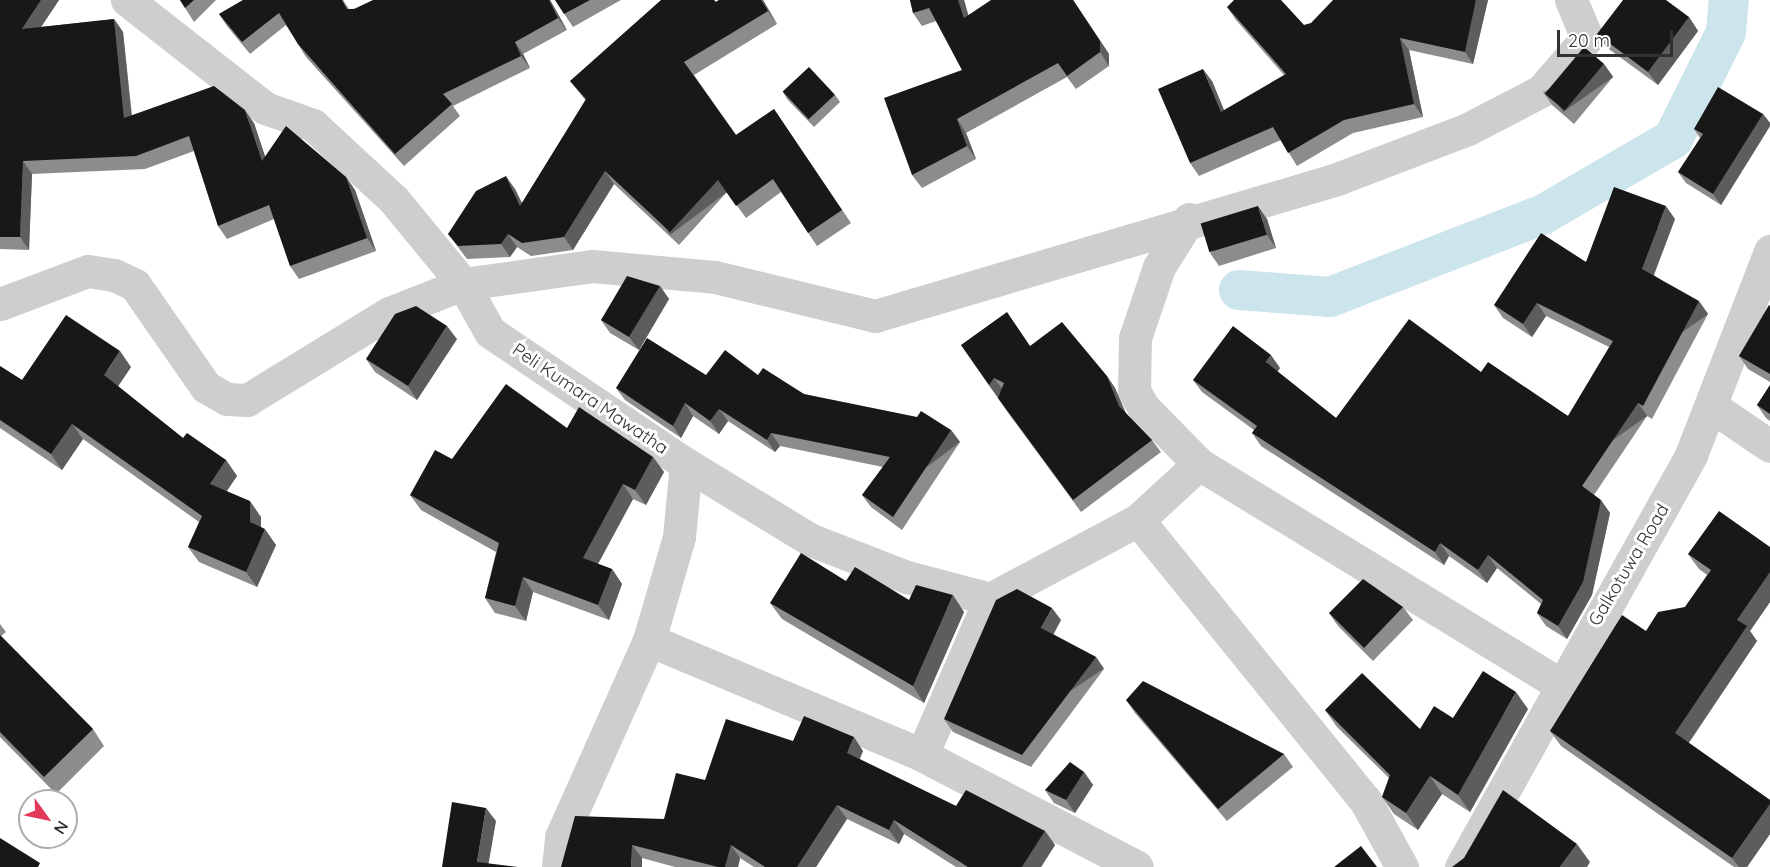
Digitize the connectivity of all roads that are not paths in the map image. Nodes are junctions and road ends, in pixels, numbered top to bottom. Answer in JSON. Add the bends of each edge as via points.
{"nodes":[{"id":1,"x":127,"y":0,"type":"edge"},
{"id":2,"x":1571,"y":0,"type":"edge"},
{"id":3,"x":1189,"y":219,"type":"junction"},
{"id":4,"x":1770,"y":251,"type":"edge"},
{"id":5,"x":463,"y":284,"type":"junction"},
{"id":6,"x":0,"y":304,"type":"edge"},
{"id":7,"x":1711,"y":406,"type":"junction"},
{"id":8,"x":1770,"y":447,"type":"edge"},
{"id":9,"x":686,"y":464,"type":"junction"},
{"id":10,"x":1199,"y":464,"type":"junction"},
{"id":11,"x":1138,"y":520,"type":"junction"},
{"id":12,"x":990,"y":599,"type":"junction"},
{"id":13,"x":649,"y":640,"type":"junction"},
{"id":14,"x":1560,"y":684,"type":"junction"},
{"id":15,"x":922,"y":754,"type":"junction"},
{"id":16,"x":558,"y":867,"type":"edge"},
{"id":17,"x":1137,"y":867,"type":"edge"},
{"id":18,"x":1402,"y":867,"type":"edge"},
{"id":19,"x":1461,"y":867,"type":"edge"}],
"edges":[{"from":1,"to":5,"type":"street","name":"Peli Kumara Mawatha","via":[[265,108],[313,125],[394,200]]},
{"from":2,"to":3,"type":"street","via":[[1587,38],[1541,91],[1468,129],[1338,179]]},
{"from":3,"to":5,"type":"street","via":[[875,316],[715,277],[592,266]]},
{"from":3,"to":10,"type":"street","via":[[1159,267],[1135,338],[1134,391]]},
{"from":4,"to":7,"type":"street","name":"Galkotuwa Road"},
{"from":5,"to":6,"type":"street","via":[[389,313],[247,400],[227,399],[206,387],[135,285],[114,275],[88,271]]},
{"from":5,"to":9,"type":"street","name":"Peli Kumara Mawatha","via":[[490,332]]},
{"from":7,"to":8,"type":"street"},
{"from":7,"to":14,"type":"street","name":"Galkotuwa Road","via":[[1643,547]]},
{"from":9,"to":12,"type":"street","name":"Peli Kumara Mawatha","via":[[811,540],[908,577]]},
{"from":9,"to":13,"type":"street","via":[[679,537]]},
{"from":10,"to":11,"type":"street"},
{"from":10,"to":14,"type":"street"},
{"from":11,"to":12,"type":"street"},
{"from":11,"to":18,"type":"street","via":[[1365,800]]},
{"from":12,"to":15,"type":"street"},
{"from":13,"to":15,"type":"street"},
{"from":13,"to":16,"type":"street","via":[[561,837]]},
{"from":14,"to":19,"type":"street","name":"Galkotuwa Road"},
{"from":15,"to":17,"type":"street"}]}
